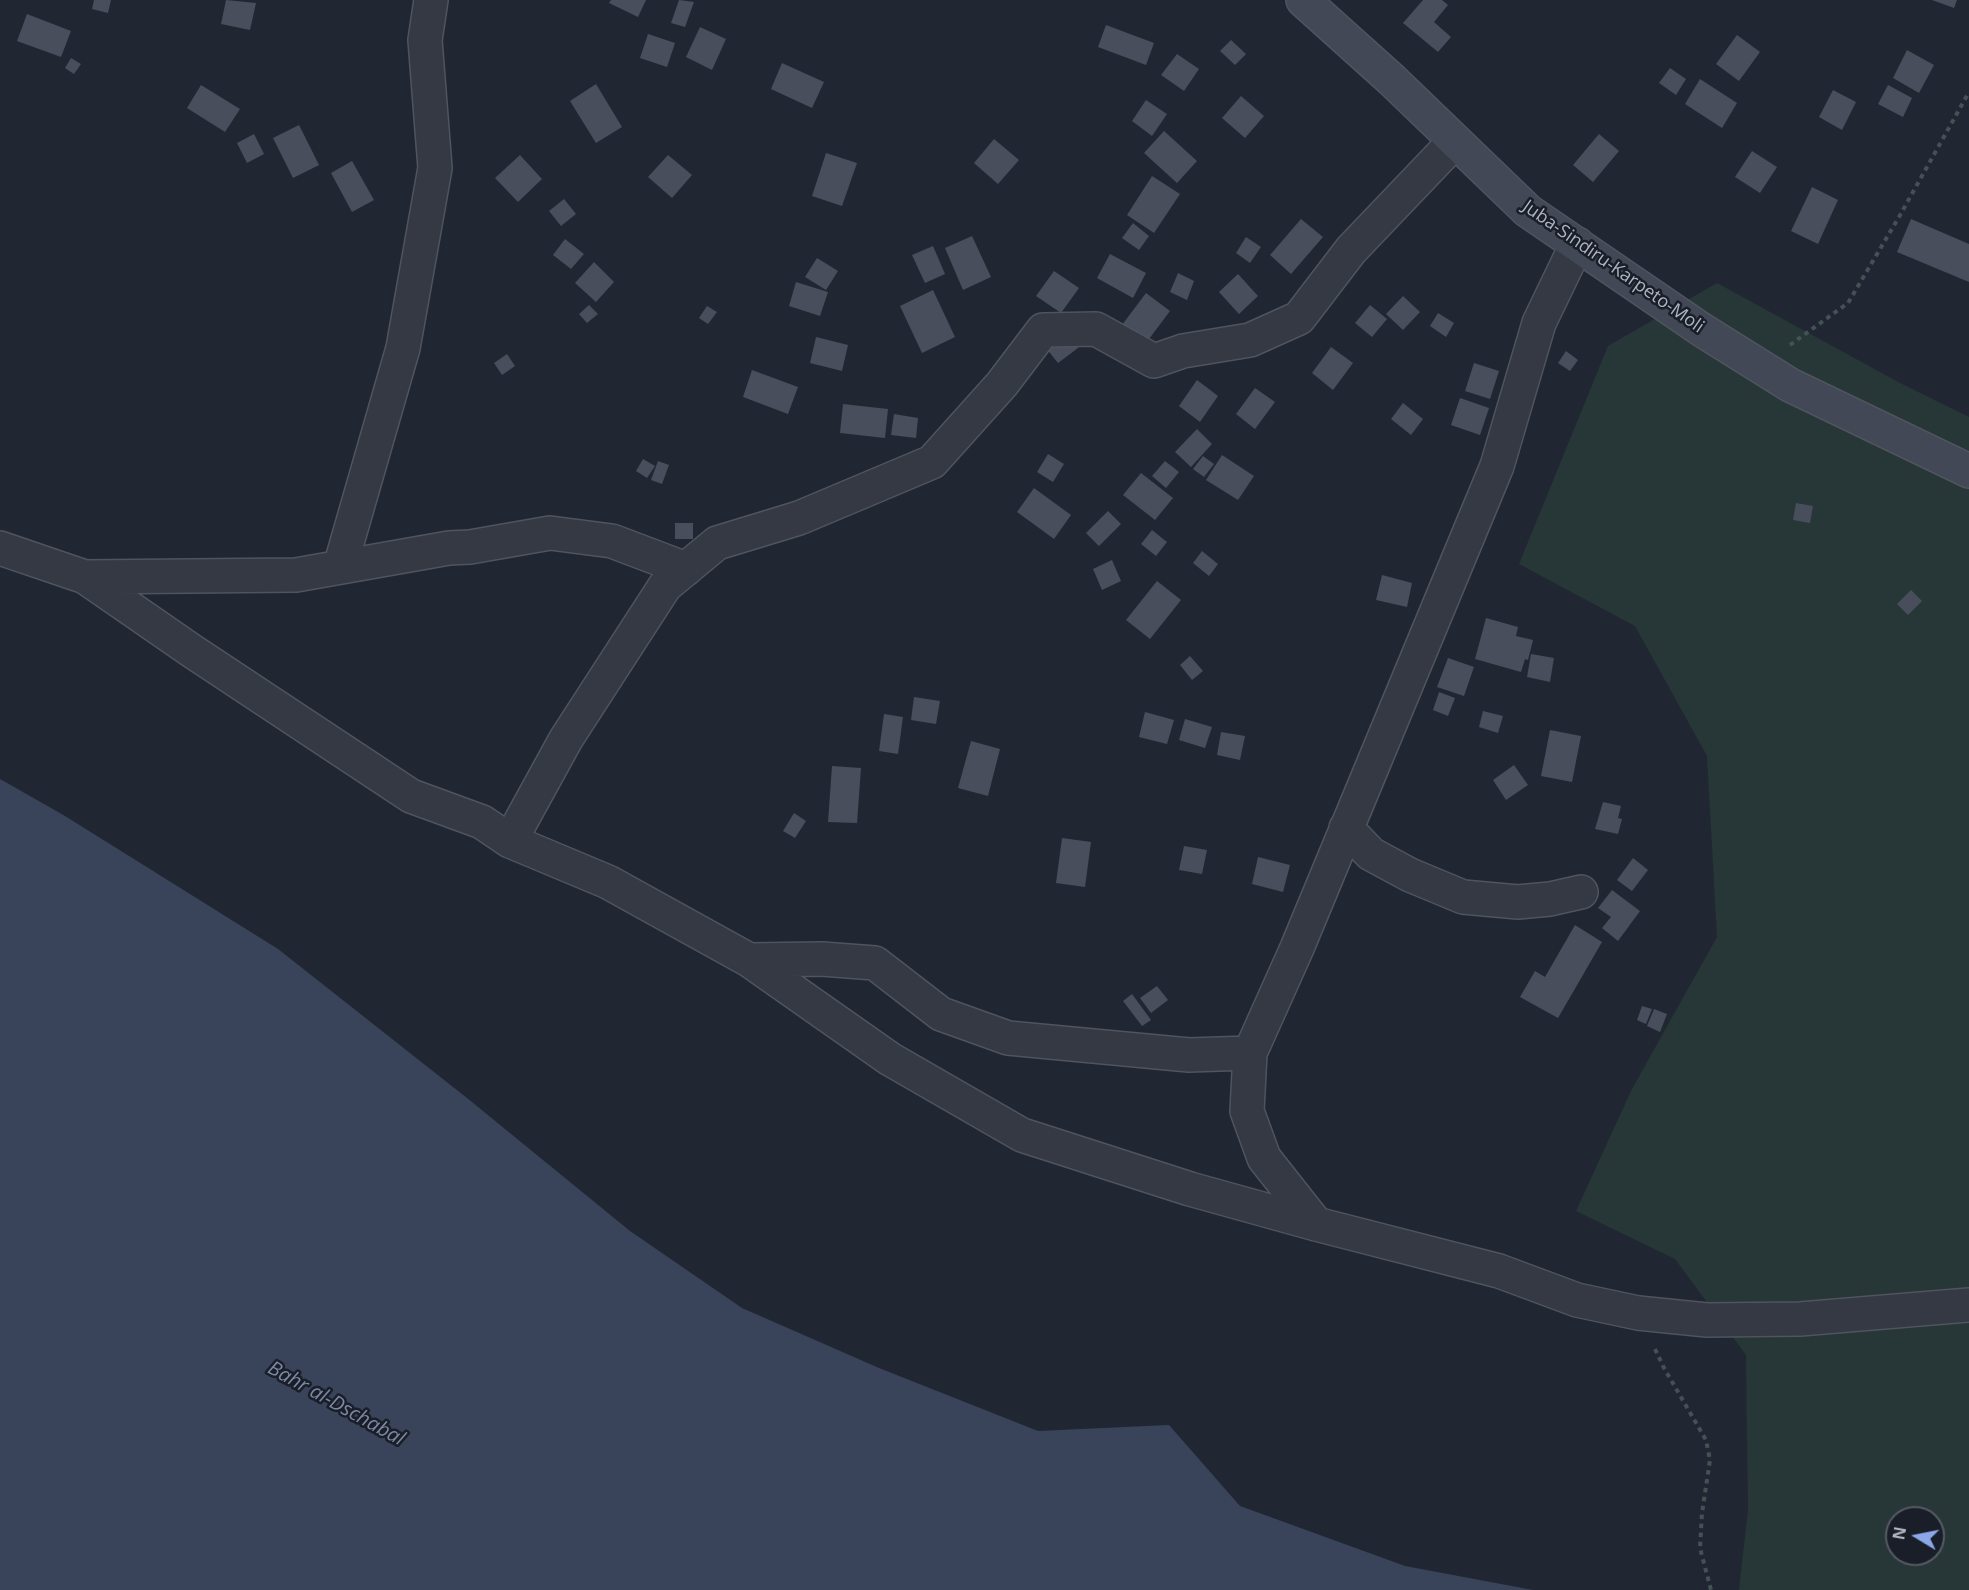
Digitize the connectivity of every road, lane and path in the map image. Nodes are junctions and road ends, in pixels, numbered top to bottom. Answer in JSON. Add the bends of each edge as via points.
{"nodes":[{"id":1,"x":431,"y":0,"type":"edge"},
{"id":2,"x":1303,"y":0,"type":"edge"},
{"id":3,"x":1969,"y":92,"type":"edge"},
{"id":4,"x":1455,"y":141,"type":"junction"},
{"id":5,"x":1577,"y":244,"type":"junction"},
{"id":6,"x":1761,"y":366,"type":"junction"},
{"id":7,"x":1969,"y":471,"type":"edge"},
{"id":8,"x":0,"y":548,"type":"edge"},
{"id":9,"x":340,"y":567,"type":"junction"},
{"id":10,"x":686,"y":568,"type":"junction"},
{"id":11,"x":85,"y":577,"type":"junction"},
{"id":12,"x":1347,"y":828,"type":"junction"},
{"id":13,"x":510,"y":841,"type":"junction"},
{"id":14,"x":1581,"y":892,"type":"dead end"},
{"id":15,"x":749,"y":960,"type":"junction"},
{"id":16,"x":1250,"y":1053,"type":"junction"},
{"id":17,"x":1316,"y":1224,"type":"junction"},
{"id":18,"x":1969,"y":1305,"type":"edge"},
{"id":19,"x":1638,"y":1313,"type":"junction"},
{"id":20,"x":1711,"y":1590,"type":"edge"}],
"edges":[{"from":1,"to":9,"type":"street","via":[[425,40],[435,168],[403,348]]},
{"from":2,"to":4,"type":"main road","name":"Juba-Sindiru-Karpeto-Moli"},
{"from":3,"to":6,"type":"path","via":[[1848,303]]},
{"from":4,"to":5,"type":"main road","name":"Juba-Sindiru-Karpeto-Moli","via":[[1528,211]]},
{"from":4,"to":10,"type":"street","via":[[1351,250],[1299,318],[1250,340],[1183,351],[1154,361],[1096,329],[1042,330],[1002,384],[932,462],[799,518],[717,543]]},
{"from":5,"to":6,"type":"main road","name":"Juba-Sindiru-Karpeto-Moli"},
{"from":5,"to":12,"type":"street","via":[[1539,323],[1497,466]]},
{"from":6,"to":7,"type":"main road","name":"Juba-Sindiru-Karpeto-Moli","via":[[1790,385]]},
{"from":8,"to":11,"type":"street"},
{"from":9,"to":10,"type":"street","via":[[550,533],[612,541]]},
{"from":9,"to":11,"type":"street","via":[[296,575]]},
{"from":10,"to":13,"type":"street","via":[[665,586],[566,739]]},
{"from":11,"to":13,"type":"street","via":[[411,796],[482,822]]},
{"from":12,"to":14,"type":"street","via":[[1371,854],[1463,897],[1518,902]]},
{"from":12,"to":16,"type":"street"},
{"from":13,"to":15,"type":"street","via":[[608,882]]},
{"from":15,"to":16,"type":"street","via":[[875,963],[941,1014],[1008,1038],[1189,1055]]},
{"from":15,"to":17,"type":"street","via":[[890,1059],[1022,1135],[1190,1189]]},
{"from":16,"to":17,"type":"street","via":[[1247,1111],[1264,1158]]},
{"from":17,"to":19,"type":"street","via":[[1499,1271],[1577,1300]]},
{"from":18,"to":19,"type":"street","via":[[1800,1319],[1707,1320]]},
{"from":19,"to":20,"type":"path","via":[[1664,1368],[1706,1440],[1710,1460],[1700,1548]]}]}
